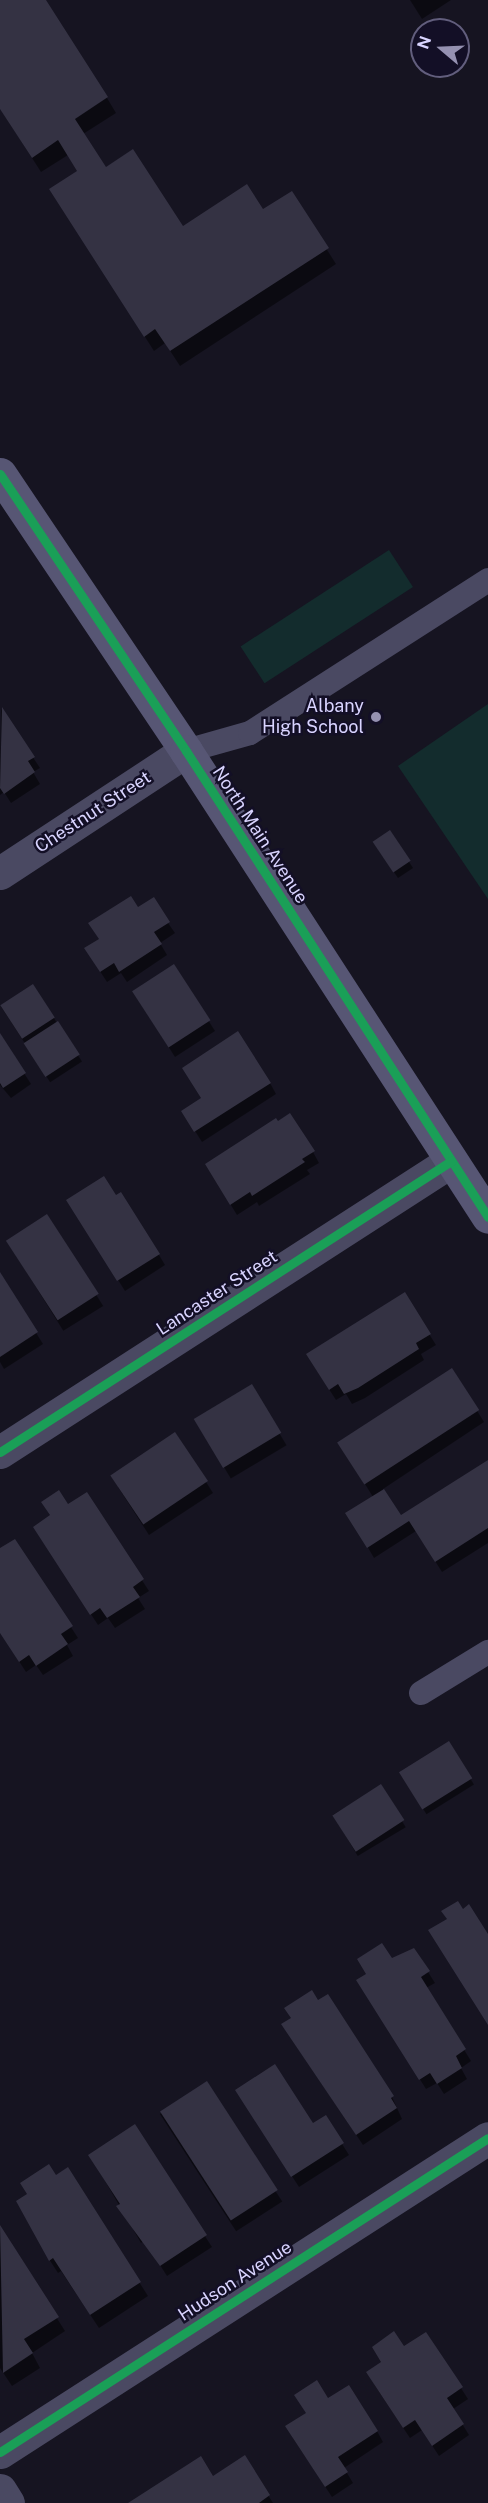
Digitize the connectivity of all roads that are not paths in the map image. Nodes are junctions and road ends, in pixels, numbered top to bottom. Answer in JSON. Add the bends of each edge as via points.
{"nodes":[{"id":1,"x":0,"y":474,"type":"edge"},
{"id":2,"x":488,"y":580,"type":"edge"},
{"id":3,"x":186,"y":751,"type":"junction"},
{"id":4,"x":0,"y":873,"type":"edge"},
{"id":5,"x":451,"y":1161,"type":"junction"},
{"id":6,"x":488,"y":1217,"type":"edge"},
{"id":7,"x":0,"y":1452,"type":"edge"},
{"id":8,"x":488,"y":1652,"type":"edge"},
{"id":9,"x":421,"y":1693,"type":"dead end"},
{"id":10,"x":488,"y":2138,"type":"edge"},
{"id":11,"x":0,"y":2452,"type":"edge"},
{"id":12,"x":0,"y":2490,"type":"edge"},
{"id":13,"x":8,"y":2503,"type":"edge"}],
"edges":[{"from":1,"to":3,"type":"street","name":"North Main Avenue"},
{"from":2,"to":3,"type":"lane","via":[[250,733]]},
{"from":3,"to":4,"type":"street","name":"Chestnut Street"},
{"from":3,"to":5,"type":"street","name":"North Main Avenue"},
{"from":5,"to":6,"type":"street","name":"North Main Avenue"},
{"from":5,"to":7,"type":"street","name":"Lancaster Street"},
{"from":8,"to":9,"type":"lane"},
{"from":10,"to":11,"type":"street","name":"Hudson Avenue"},
{"from":12,"to":13,"type":"street"}]}
